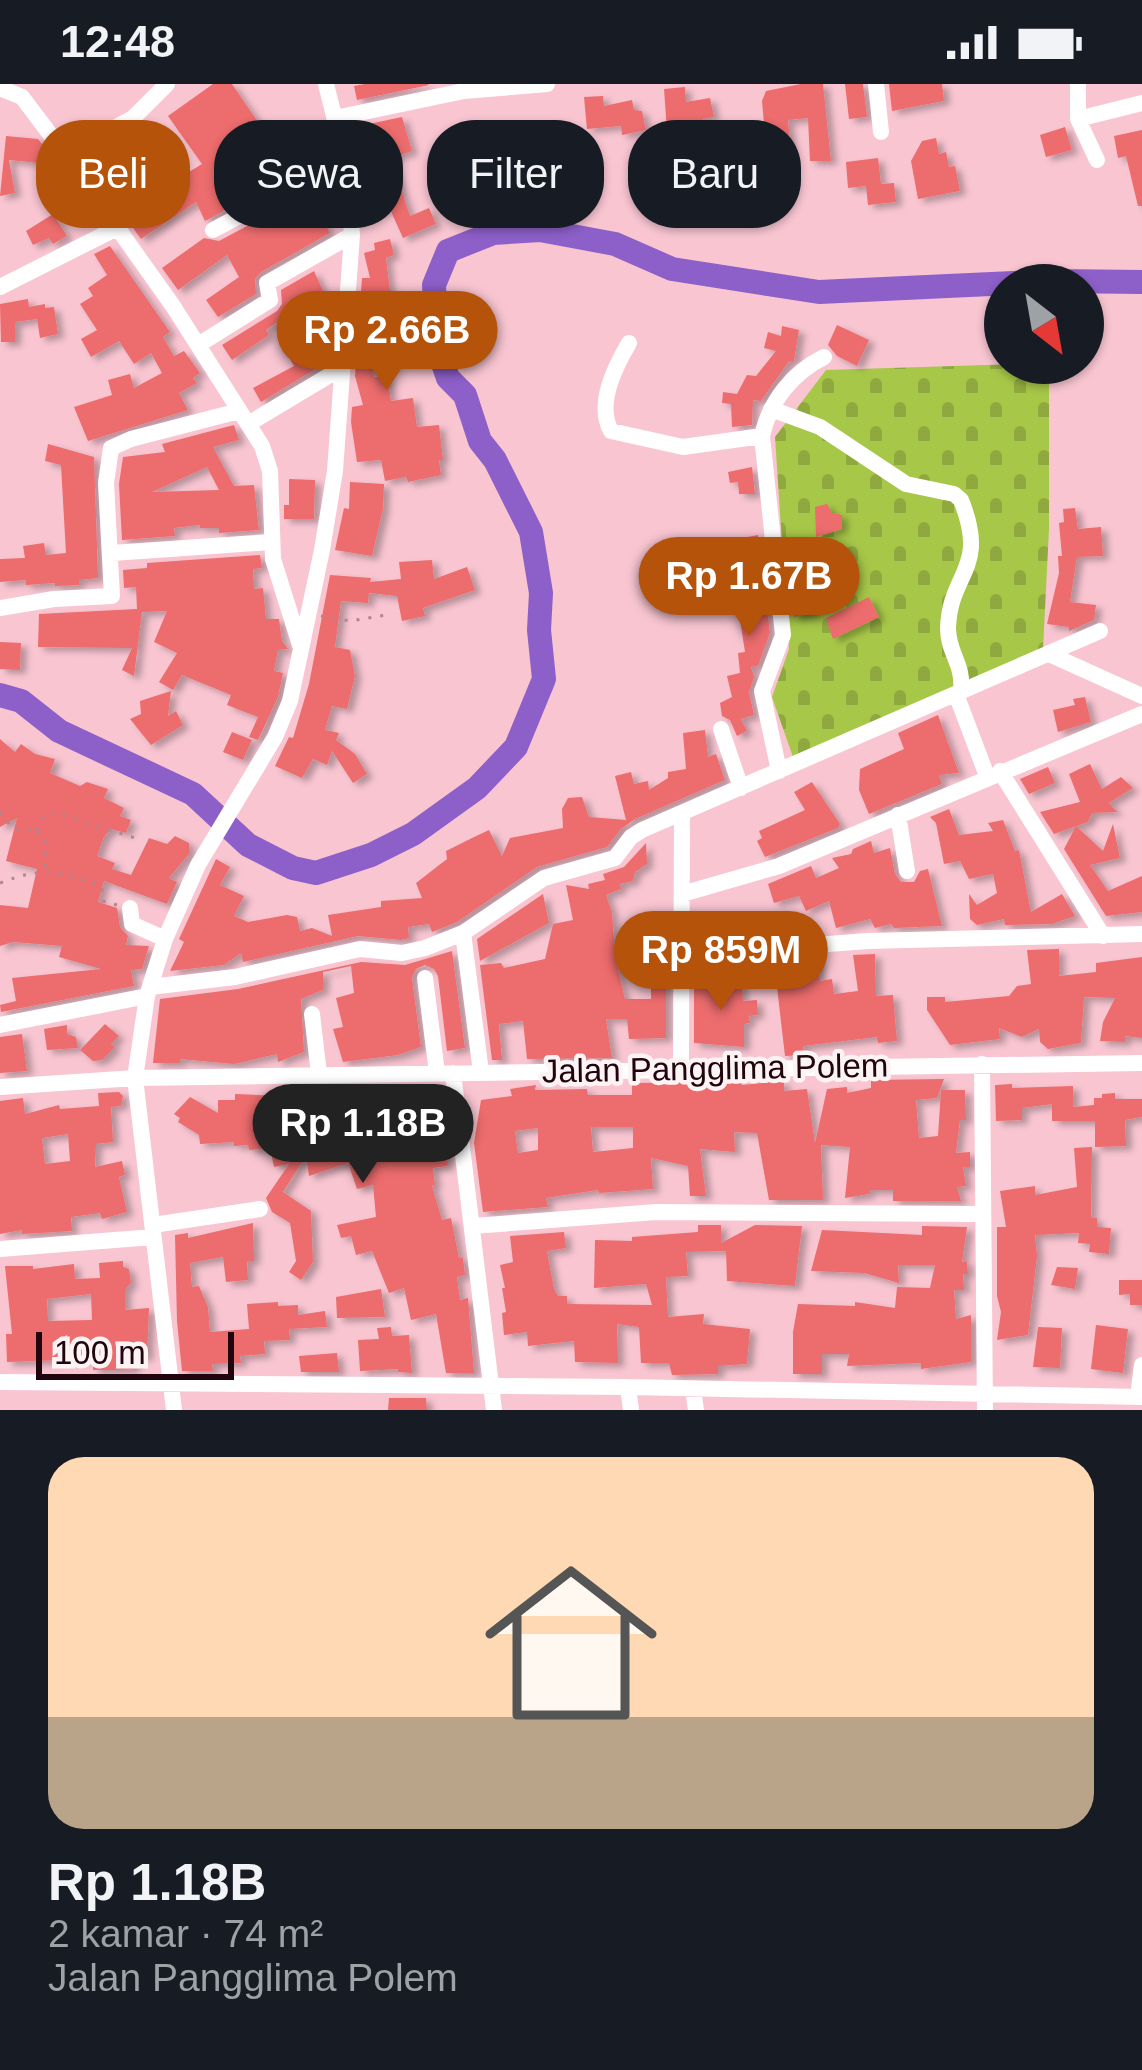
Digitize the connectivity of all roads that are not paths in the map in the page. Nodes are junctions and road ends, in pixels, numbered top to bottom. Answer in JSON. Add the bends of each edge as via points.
{"nodes":[{"id":1,"x":167,"y":84,"type":"edge"},
{"id":2,"x":326,"y":84,"type":"edge"},
{"id":3,"x":548,"y":84,"type":"edge"},
{"id":4,"x":876,"y":84,"type":"edge"},
{"id":5,"x":1078,"y":84,"type":"edge"},
{"id":6,"x":8,"y":88,"type":"edge"},
{"id":7,"x":1142,"y":103,"type":"edge"},
{"id":8,"x":334,"y":118,"type":"joint"},
{"id":9,"x":1078,"y":119,"type":"junction"},
{"id":10,"x":40,"y":120,"type":"edge"},
{"id":11,"x":129,"y":120,"type":"edge"},
{"id":12,"x":881,"y":132,"type":"dead end"},
{"id":13,"x":1097,"y":160,"type":"dead end"},
{"id":14,"x":117,"y":228,"type":"joint"},
{"id":15,"x":217,"y":228,"type":"edge"},
{"id":16,"x":351,"y":228,"type":"edge"},
{"id":17,"x":213,"y":230,"type":"dead end"},
{"id":18,"x":352,"y":236,"type":"junction"},
{"id":19,"x":0,"y":287,"type":"edge"},
{"id":20,"x":629,"y":343,"type":"dead end"},
{"id":21,"x":198,"y":345,"type":"junction"},
{"id":22,"x":824,"y":357,"type":"dead end"},
{"id":23,"x":340,"y":369,"type":"junction"},
{"id":24,"x":771,"y":409,"type":"junction"},
{"id":25,"x":244,"y":418,"type":"junction"},
{"id":26,"x":763,"y":436,"type":"junction"},
{"id":27,"x":270,"y":542,"type":"junction"},
{"id":28,"x":112,"y":553,"type":"junction"},
{"id":29,"x":0,"y":608,"type":"edge"},
{"id":30,"x":1100,"y":631,"type":"dead end"},
{"id":31,"x":300,"y":645,"type":"junction"},
{"id":32,"x":1049,"y":653,"type":"junction"},
{"id":33,"x":958,"y":693,"type":"junction"},
{"id":34,"x":1142,"y":696,"type":"edge"},
{"id":35,"x":1142,"y":714,"type":"edge"},
{"id":36,"x":722,"y":728,"type":"dead end"},
{"id":37,"x":779,"y":771,"type":"junction"},
{"id":38,"x":993,"y":774,"type":"junction"},
{"id":39,"x":741,"y":788,"type":"junction"},
{"id":40,"x":682,"y":813,"type":"junction"},
{"id":41,"x":898,"y":815,"type":"junction"},
{"id":42,"x":908,"y":871,"type":"dead end"},
{"id":43,"x":682,"y":894,"type":"junction"},
{"id":44,"x":130,"y":908,"type":"road end"},
{"id":45,"x":463,"y":933,"type":"junction"},
{"id":46,"x":1142,"y":934,"type":"edge"},
{"id":47,"x":1103,"y":936,"type":"junction"},
{"id":48,"x":165,"y":939,"type":"junction"},
{"id":49,"x":682,"y":955,"type":"junction"},
{"id":50,"x":425,"y":977,"type":"dead end"},
{"id":51,"x":148,"y":992,"type":"junction"},
{"id":52,"x":312,"y":1014,"type":"dead end"},
{"id":53,"x":0,"y":1025,"type":"edge"},
{"id":54,"x":1142,"y":1063,"type":"edge"},
{"id":55,"x":982,"y":1064,"type":"junction"},
{"id":56,"x":681,"y":1069,"type":"junction"},
{"id":57,"x":481,"y":1072,"type":"junction"},
{"id":58,"x":445,"y":1073,"type":"junction"},
{"id":59,"x":320,"y":1074,"type":"junction"},
{"id":60,"x":135,"y":1078,"type":"junction"},
{"id":61,"x":0,"y":1087,"type":"edge"},
{"id":62,"x":260,"y":1208,"type":"dead end"},
{"id":63,"x":983,"y":1214,"type":"junction"},
{"id":64,"x":473,"y":1226,"type":"junction"},
{"id":65,"x":153,"y":1231,"type":"junction"},
{"id":66,"x":0,"y":1250,"type":"edge"},
{"id":67,"x":1142,"y":1365,"type":"edge"},
{"id":68,"x":0,"y":1382,"type":"edge"},
{"id":69,"x":170,"y":1382,"type":"junction"},
{"id":70,"x":492,"y":1386,"type":"junction"},
{"id":71,"x":628,"y":1387,"type":"junction"},
{"id":72,"x":656,"y":1388,"type":"junction"},
{"id":73,"x":693,"y":1389,"type":"junction"},
{"id":74,"x":1140,"y":1397,"type":"edge"},
{"id":75,"x":985,"y":1401,"type":"edge"},
{"id":76,"x":1071,"y":1401,"type":"edge"},
{"id":77,"x":174,"y":1410,"type":"edge"},
{"id":78,"x":494,"y":1410,"type":"edge"},
{"id":79,"x":631,"y":1410,"type":"edge"},
{"id":80,"x":658,"y":1410,"type":"edge"},
{"id":81,"x":696,"y":1410,"type":"edge"}],
"edges":[{"from":1,"to":11,"type":"street"},
{"from":2,"to":8,"type":"street"},
{"from":3,"to":8,"type":"street","via":[[464,91]]},
{"from":4,"to":12,"type":"street"},
{"from":5,"to":9,"type":"street"},
{"from":6,"to":10,"type":"street"},
{"from":7,"to":9,"type":"street"},
{"from":9,"to":13,"type":"street"},
{"from":14,"to":19,"type":"street"},
{"from":14,"to":21,"type":"street"},
{"from":15,"to":17,"type":"street"},
{"from":16,"to":18,"type":"street"},
{"from":18,"to":21,"type":"street","via":[[267,283],[270,300]]},
{"from":18,"to":23,"type":"street"},
{"from":20,"to":26,"type":"street","via":[[611,380],[611,431],[683,447]]},
{"from":21,"to":25,"type":"street"},
{"from":22,"to":24,"type":"street","via":[[796,375]]},
{"from":23,"to":25,"type":"street"},
{"from":23,"to":31,"type":"street","via":[[332,496]]},
{"from":24,"to":26,"type":"street"},
{"from":24,"to":33,"type":"street","via":[[820,427],[906,484],[961,500],[973,553],[948,624],[962,668]]},
{"from":25,"to":27,"type":"street","via":[[268,458]]},
{"from":25,"to":28,"type":"street","via":[[111,448]]},
{"from":26,"to":37,"type":"street","via":[[783,635],[762,691]]},
{"from":27,"to":28,"type":"street"},
{"from":27,"to":31,"type":"street"},
{"from":28,"to":29,"type":"street","via":[[111,598]]},
{"from":30,"to":32,"type":"street"},
{"from":31,"to":48,"type":"street","via":[[290,701]]},
{"from":32,"to":33,"type":"street"},
{"from":32,"to":34,"type":"street"},
{"from":33,"to":37,"type":"street"},
{"from":33,"to":38,"type":"street"},
{"from":35,"to":38,"type":"street"},
{"from":36,"to":39,"type":"street"},
{"from":37,"to":39,"type":"street"},
{"from":38,"to":41,"type":"street"},
{"from":38,"to":47,"type":"street"},
{"from":39,"to":40,"type":"street"},
{"from":40,"to":43,"type":"street"},
{"from":40,"to":45,"type":"street","via":[[634,834],[611,861],[533,884]]},
{"from":41,"to":42,"type":"street"},
{"from":41,"to":43,"type":"street","via":[[779,866]]},
{"from":43,"to":49,"type":"street"},
{"from":44,"to":48,"type":"street","via":[[132,924]]},
{"from":45,"to":51,"type":"street","via":[[413,951],[360,949]]},
{"from":45,"to":57,"type":"street"},
{"from":46,"to":47,"type":"street"},
{"from":47,"to":49,"type":"street","via":[[868,940]]},
{"from":48,"to":51,"type":"street"},
{"from":49,"to":56,"type":"street"},
{"from":50,"to":58,"type":"street"},
{"from":51,"to":53,"type":"street"},
{"from":51,"to":60,"type":"street"},
{"from":52,"to":59,"type":"street"},
{"from":54,"to":55,"type":"street","name":"Jalan Pangglima Polem"},
{"from":55,"to":56,"type":"street","name":"Jalan Pangglima Polem"},
{"from":55,"to":63,"type":"street"},
{"from":56,"to":57,"type":"street","name":"Jalan Pangglima Polem"},
{"from":57,"to":58,"type":"street","name":"Jalan Pangglima Polem"},
{"from":58,"to":59,"type":"street","name":"Jalan Pangglima Polem"},
{"from":58,"to":64,"type":"street"},
{"from":59,"to":60,"type":"street","name":"Jalan Pangglima Polem"},
{"from":60,"to":61,"type":"street","name":"Jalan Pangglima Polem"},
{"from":60,"to":65,"type":"street"},
{"from":62,"to":65,"type":"street"},
{"from":63,"to":64,"type":"street","via":[[656,1212]]},
{"from":63,"to":75,"type":"street"},
{"from":64,"to":70,"type":"street"},
{"from":65,"to":66,"type":"street"},
{"from":65,"to":69,"type":"street"},
{"from":67,"to":74,"type":"street"},
{"from":68,"to":69,"type":"street"},
{"from":69,"to":70,"type":"street"},
{"from":69,"to":77,"type":"street"},
{"from":70,"to":71,"type":"street"},
{"from":70,"to":78,"type":"street"},
{"from":71,"to":72,"type":"street"},
{"from":71,"to":79,"type":"street"},
{"from":72,"to":73,"type":"street"},
{"from":72,"to":80,"type":"street"},
{"from":73,"to":75,"type":"street"},
{"from":73,"to":81,"type":"street"},
{"from":74,"to":76,"type":"street"},
{"from":75,"to":76,"type":"street"}]}
